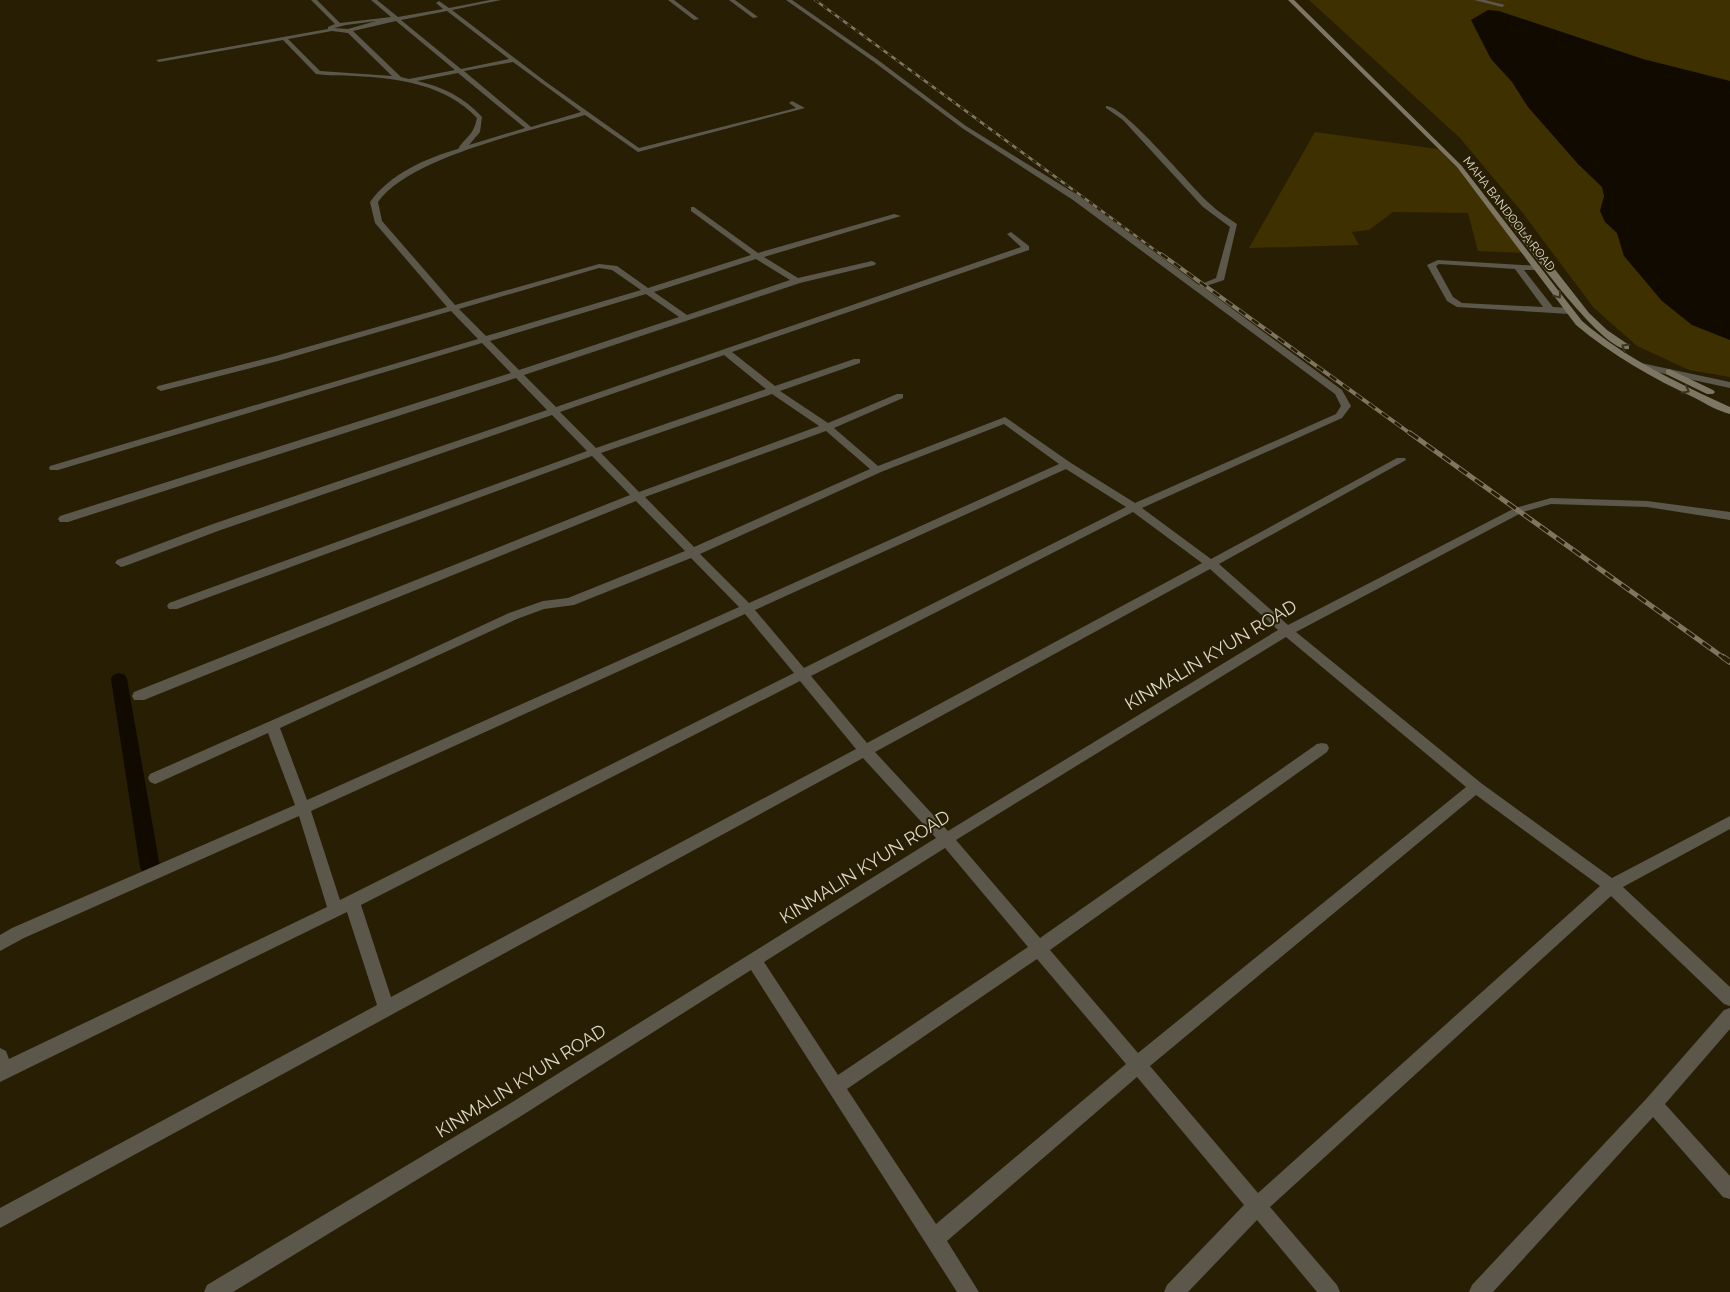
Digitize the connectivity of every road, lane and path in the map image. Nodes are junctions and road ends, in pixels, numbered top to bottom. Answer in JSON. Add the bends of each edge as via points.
{"nodes":[{"id":1,"x":314,"y":0,"type":"edge"},
{"id":2,"x":320,"y":0,"type":"edge"},
{"id":3,"x":374,"y":0,"type":"edge"},
{"id":4,"x":498,"y":0,"type":"edge"},
{"id":5,"x":671,"y":0,"type":"edge"},
{"id":6,"x":732,"y":0,"type":"edge"},
{"id":7,"x":788,"y":0,"type":"edge"},
{"id":8,"x":1291,"y":0,"type":"edge"},
{"id":9,"x":1298,"y":0,"type":"edge"},
{"id":10,"x":1478,"y":0,"type":"edge"},
{"id":11,"x":439,"y":3,"type":"dead end"},
{"id":12,"x":1502,"y":5,"type":"dead end"},
{"id":13,"x":447,"y":9,"type":"junction"},
{"id":14,"x":755,"y":17,"type":"dead end"},
{"id":15,"x":396,"y":18,"type":"junction"},
{"id":16,"x":382,"y":19,"type":"junction"},
{"id":17,"x":696,"y":19,"type":"dead end"},
{"id":18,"x":339,"y":21,"type":"junction"},
{"id":19,"x":330,"y":30,"type":"junction"},
{"id":20,"x":349,"y":31,"type":"junction"},
{"id":21,"x":284,"y":38,"type":"junction"},
{"id":22,"x":159,"y":60,"type":"dead end"},
{"id":23,"x":514,"y":60,"type":"junction"},
{"id":24,"x":460,"y":71,"type":"junction"},
{"id":25,"x":399,"y":79,"type":"junction"},
{"id":26,"x":406,"y":81,"type":"junction"},
{"id":27,"x":792,"y":103,"type":"dead end"},
{"id":28,"x":1108,"y":107,"type":"dead end"},
{"id":29,"x":584,"y":113,"type":"junction"},
{"id":30,"x":530,"y":129,"type":"junction"},
{"id":31,"x":454,"y":152,"type":"junction"},
{"id":32,"x":1486,"y":187,"type":"dead end"},
{"id":33,"x":1503,"y":208,"type":"dead end"},
{"id":34,"x":694,"y":209,"type":"dead end"},
{"id":35,"x":896,"y":216,"type":"dead end"},
{"id":36,"x":1011,"y":234,"type":"dead end"},
{"id":37,"x":757,"y":256,"type":"junction"},
{"id":38,"x":872,"y":263,"type":"dead end"},
{"id":39,"x":1518,"y":267,"type":"junction"},
{"id":40,"x":1537,"y":268,"type":"junction"},
{"id":41,"x":798,"y":281,"type":"junction"},
{"id":42,"x":1203,"y":285,"type":"dead end"},
{"id":43,"x":648,"y":290,"type":"junction"},
{"id":44,"x":452,"y":308,"type":"junction"},
{"id":45,"x":1550,"y":310,"type":"junction"},
{"id":46,"x":1570,"y":311,"type":"junction"},
{"id":47,"x":686,"y":318,"type":"junction"},
{"id":48,"x":484,"y":340,"type":"junction"},
{"id":49,"x":725,"y":351,"type":"junction"},
{"id":50,"x":1633,"y":352,"type":"dead end"},
{"id":51,"x":856,"y":361,"type":"dead end"},
{"id":52,"x":1641,"y":361,"type":"junction"},
{"id":53,"x":1668,"y":372,"type":"junction"},
{"id":54,"x":518,"y":374,"type":"junction"},
{"id":55,"x":1730,"y":385,"type":"edge"},
{"id":56,"x":162,"y":388,"type":"dead end"},
{"id":57,"x":773,"y":390,"type":"junction"},
{"id":58,"x":900,"y":396,"type":"dead end"},
{"id":59,"x":1730,"y":402,"type":"edge"},
{"id":60,"x":1730,"y":411,"type":"edge"},
{"id":61,"x":556,"y":412,"type":"junction"},
{"id":62,"x":827,"y":427,"type":"junction"},
{"id":63,"x":595,"y":452,"type":"junction"},
{"id":64,"x":1401,"y":460,"type":"dead end"},
{"id":65,"x":1067,"y":465,"type":"junction"},
{"id":66,"x":54,"y":468,"type":"dead end"},
{"id":67,"x":877,"y":470,"type":"junction"},
{"id":68,"x":638,"y":496,"type":"junction"},
{"id":69,"x":1134,"y":507,"type":"junction"},
{"id":70,"x":1730,"y":516,"type":"edge"},
{"id":71,"x":64,"y":519,"type":"dead end"},
{"id":72,"x":694,"y":552,"type":"junction"},
{"id":73,"x":121,"y":563,"type":"dead end"},
{"id":74,"x":1211,"y":564,"type":"junction"},
{"id":75,"x":173,"y":606,"type":"dead end"},
{"id":76,"x":747,"y":608,"type":"junction"},
{"id":77,"x":1287,"y":631,"type":"junction"},
{"id":78,"x":804,"y":674,"type":"junction"},
{"id":79,"x":139,"y":696,"type":"dead end"},
{"id":80,"x":272,"y":725,"type":"junction"},
{"id":81,"x":1322,"y":748,"type":"dead end"},
{"id":82,"x":866,"y":752,"type":"junction"},
{"id":83,"x":156,"y":778,"type":"dead end"},
{"id":84,"x":1476,"y":787,"type":"junction"},
{"id":85,"x":303,"y":808,"type":"junction"},
{"id":86,"x":1730,"y":822,"type":"edge"},
{"id":87,"x":947,"y":840,"type":"junction"},
{"id":88,"x":1611,"y":886,"type":"junction"},
{"id":89,"x":352,"y":902,"type":"junction"},
{"id":90,"x":336,"y":910,"type":"junction"},
{"id":91,"x":0,"y":944,"type":"edge"},
{"id":92,"x":1038,"y":949,"type":"junction"},
{"id":93,"x":754,"y":961,"type":"junction"},
{"id":94,"x":1730,"y":998,"type":"edge"},
{"id":95,"x":386,"y":1007,"type":"junction"},
{"id":96,"x":1730,"y":1016,"type":"edge"},
{"id":97,"x":1136,"y":1066,"type":"junction"},
{"id":98,"x":1,"y":1067,"type":"edge"},
{"id":99,"x":835,"y":1087,"type":"junction"},
{"id":100,"x":1653,"y":1104,"type":"junction"},
{"id":101,"x":1730,"y":1190,"type":"edge"},
{"id":102,"x":1257,"y":1206,"type":"junction"},
{"id":103,"x":0,"y":1218,"type":"edge"},
{"id":104,"x":934,"y":1240,"type":"junction"},
{"id":105,"x":214,"y":1292,"type":"edge"},
{"id":106,"x":969,"y":1292,"type":"edge"},
{"id":107,"x":1174,"y":1292,"type":"edge"},
{"id":108,"x":1330,"y":1292,"type":"edge"},
{"id":109,"x":1479,"y":1292,"type":"edge"}],
"edges":[{"from":1,"to":18,"type":"street"},
{"from":2,"to":18,"type":"street"},
{"from":3,"to":15,"type":"street"},
{"from":4,"to":13,"type":"street"},
{"from":5,"to":17,"type":"street"},
{"from":6,"to":14,"type":"street"},
{"from":7,"to":69,"type":"street","via":[[964,127],[1076,198],[1339,392],[1346,406],[1339,416]]},
{"from":8,"to":40,"type":"main road","name":"MAHA BANDOOLA ROAD","via":[[1449,155]]},
{"from":9,"to":32,"type":"main road","name":"MAHA BANDOOLA ROAD","via":[[1451,148]]},
{"from":10,"to":12,"type":"street"},
{"from":11,"to":13,"type":"street"},
{"from":13,"to":15,"type":"street"},
{"from":13,"to":23,"type":"street"},
{"from":15,"to":16,"type":"street"},
{"from":15,"to":20,"type":"street"},
{"from":15,"to":24,"type":"street"},
{"from":16,"to":18,"type":"street"},
{"from":16,"to":18,"type":"street","via":[[365,14]]},
{"from":18,"to":19,"type":"street"},
{"from":19,"to":20,"type":"street"},
{"from":19,"to":21,"type":"street"},
{"from":20,"to":25,"type":"street"},
{"from":21,"to":22,"type":"street"},
{"from":21,"to":25,"type":"street","via":[[318,73]]},
{"from":23,"to":24,"type":"street"},
{"from":23,"to":29,"type":"street"},
{"from":24,"to":26,"type":"street"},
{"from":24,"to":30,"type":"street"},
{"from":25,"to":26,"type":"street"},
{"from":26,"to":31,"type":"street","via":[[454,96],[474,109],[480,118],[477,133],[467,145]]},
{"from":27,"to":29,"type":"street","via":[[802,108],[638,150]]},
{"from":28,"to":42,"type":"street","via":[[1126,119],[1206,206],[1234,226],[1220,280]]},
{"from":29,"to":30,"type":"street"},
{"from":30,"to":31,"type":"street"},
{"from":31,"to":44,"type":"street","via":[[398,178],[374,202],[378,220]]},
{"from":50,"to":33,"type":"main road","name":"MAHA BANDOOLA ROAD","one_way":true,"via":[[1586,315]]},
{"from":34,"to":37,"type":"street"},
{"from":35,"to":37,"type":"street"},
{"from":36,"to":49,"type":"street","via":[[1026,248]]},
{"from":37,"to":41,"type":"street"},
{"from":37,"to":43,"type":"street"},
{"from":38,"to":41,"type":"street"},
{"from":39,"to":40,"type":"street"},
{"from":39,"to":45,"type":"street"},
{"from":39,"to":45,"type":"street","via":[[1438,262],[1431,265],[1450,299],[1460,305]]},
{"from":40,"to":46,"type":"main road","name":"MAHA BANDOOLA ROAD","one_way":true},
{"from":41,"to":47,"type":"street"},
{"from":43,"to":44,"type":"street","via":[[614,268],[599,266]]},
{"from":43,"to":47,"type":"street"},
{"from":43,"to":48,"type":"street"},
{"from":44,"to":48,"type":"street"},
{"from":44,"to":56,"type":"street"},
{"from":45,"to":46,"type":"street"},
{"from":46,"to":52,"type":"main road","name":"MAHA BANDOOLA ROAD","via":[[1588,331]]},
{"from":47,"to":54,"type":"street"},
{"from":48,"to":54,"type":"street"},
{"from":48,"to":66,"type":"street"},
{"from":49,"to":57,"type":"street"},
{"from":49,"to":61,"type":"street"},
{"from":51,"to":57,"type":"street"},
{"from":52,"to":53,"type":"street"},
{"from":52,"to":60,"type":"main road","name":"MAHA BANDOOLA ROAD","one_way":true},
{"from":53,"to":55,"type":"street"},
{"from":53,"to":59,"type":"main road"},
{"from":54,"to":61,"type":"street"},
{"from":54,"to":71,"type":"street"},
{"from":57,"to":62,"type":"street"},
{"from":57,"to":63,"type":"street"},
{"from":58,"to":62,"type":"street"},
{"from":61,"to":63,"type":"street"},
{"from":61,"to":73,"type":"street"},
{"from":62,"to":67,"type":"street"},
{"from":62,"to":68,"type":"street"},
{"from":63,"to":68,"type":"street"},
{"from":63,"to":75,"type":"street"},
{"from":64,"to":74,"type":"street"},
{"from":65,"to":67,"type":"street","via":[[1005,420]]},
{"from":65,"to":69,"type":"street"},
{"from":65,"to":76,"type":"street"},
{"from":67,"to":72,"type":"street"},
{"from":68,"to":72,"type":"street"},
{"from":68,"to":79,"type":"street"},
{"from":69,"to":74,"type":"street"},
{"from":69,"to":78,"type":"street"},
{"from":70,"to":77,"type":"street","name":"KINMALIN KYUN ROAD","via":[[1647,504],[1551,501],[1520,510]]},
{"from":72,"to":76,"type":"street"},
{"from":72,"to":80,"type":"street","via":[[570,602],[544,605],[513,616]]},
{"from":74,"to":77,"type":"street"},
{"from":74,"to":82,"type":"street"},
{"from":76,"to":78,"type":"street"},
{"from":76,"to":85,"type":"street"},
{"from":77,"to":84,"type":"street"},
{"from":77,"to":87,"type":"street","name":"KINMALIN KYUN ROAD"},
{"from":78,"to":82,"type":"street"},
{"from":78,"to":89,"type":"street"},
{"from":80,"to":83,"type":"street"},
{"from":80,"to":85,"type":"street"},
{"from":81,"to":92,"type":"street"},
{"from":82,"to":87,"type":"street"},
{"from":82,"to":95,"type":"street"},
{"from":84,"to":88,"type":"street"},
{"from":84,"to":97,"type":"street"},
{"from":85,"to":90,"type":"street"},
{"from":85,"to":91,"type":"street","via":[[27,929]]},
{"from":86,"to":88,"type":"street"},
{"from":87,"to":92,"type":"street"},
{"from":87,"to":93,"type":"street","name":"KINMALIN KYUN ROAD"},
{"from":88,"to":94,"type":"street"},
{"from":88,"to":102,"type":"street"},
{"from":89,"to":90,"type":"street"},
{"from":89,"to":95,"type":"street"},
{"from":90,"to":98,"type":"street"},
{"from":92,"to":97,"type":"street"},
{"from":92,"to":99,"type":"street"},
{"from":93,"to":99,"type":"street"},
{"from":93,"to":105,"type":"street","name":"KINMALIN KYUN ROAD"},
{"from":95,"to":103,"type":"street"},
{"from":96,"to":100,"type":"street"},
{"from":97,"to":102,"type":"street"},
{"from":97,"to":104,"type":"street"},
{"from":99,"to":104,"type":"street"},
{"from":100,"to":101,"type":"street"},
{"from":100,"to":109,"type":"street"},
{"from":102,"to":107,"type":"street"},
{"from":102,"to":108,"type":"street"},
{"from":104,"to":106,"type":"street"}]}
